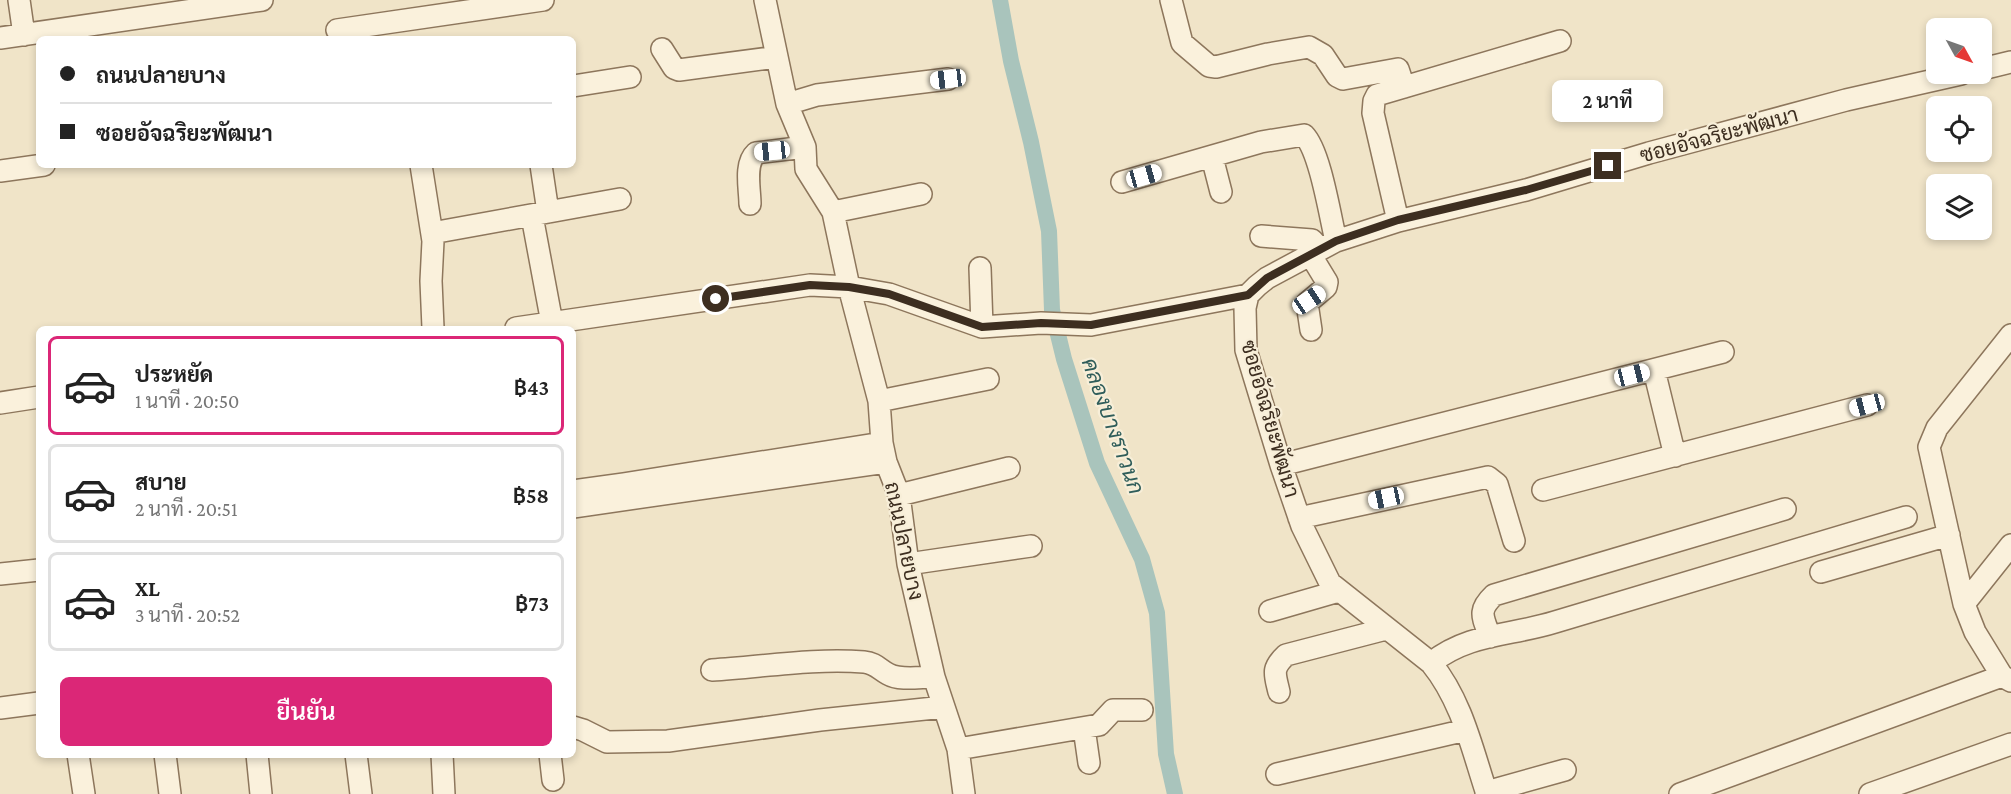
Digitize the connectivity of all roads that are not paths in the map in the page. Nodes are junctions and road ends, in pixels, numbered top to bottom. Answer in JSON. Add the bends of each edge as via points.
{"nodes":[{"id":1,"x":19,"y":0,"type":"edge"},
{"id":2,"x":262,"y":0,"type":"edge"},
{"id":3,"x":543,"y":0,"type":"edge"},
{"id":4,"x":765,"y":0,"type":"edge"},
{"id":5,"x":1171,"y":0,"type":"edge"},
{"id":6,"x":337,"y":30,"type":"dead end"},
{"id":7,"x":401,"y":30,"type":"edge"},
{"id":8,"x":24,"y":35,"type":"junction"},
{"id":9,"x":0,"y":38,"type":"edge"},
{"id":10,"x":1560,"y":41,"type":"dead end"},
{"id":11,"x":662,"y":50,"type":"dead end"},
{"id":12,"x":777,"y":57,"type":"junction"},
{"id":13,"x":2011,"y":62,"type":"edge"},
{"id":14,"x":1992,"y":67,"type":"edge"},
{"id":15,"x":630,"y":77,"type":"dead end"},
{"id":16,"x":948,"y":79,"type":"dead end"},
{"id":17,"x":1926,"y":82,"type":"edge"},
{"id":18,"x":576,"y":86,"type":"edge"},
{"id":19,"x":1404,"y":87,"type":"junction"},
{"id":20,"x":787,"y":104,"type":"junction"},
{"id":21,"x":804,"y":147,"type":"junction"},
{"id":22,"x":1212,"y":157,"type":"junction"},
{"id":23,"x":36,"y":166,"type":"edge"},
{"id":24,"x":421,"y":168,"type":"edge"},
{"id":25,"x":541,"y":168,"type":"edge"},
{"id":26,"x":0,"y":171,"type":"edge"},
{"id":27,"x":1122,"y":182,"type":"dead end"},
{"id":28,"x":1221,"y":192,"type":"dead end"},
{"id":29,"x":921,"y":194,"type":"dead end"},
{"id":30,"x":620,"y":200,"type":"dead end"},
{"id":31,"x":750,"y":204,"type":"dead end"},
{"id":32,"x":833,"y":212,"type":"junction"},
{"id":33,"x":540,"y":214,"type":"junction"},
{"id":34,"x":1398,"y":220,"type":"junction"},
{"id":35,"x":432,"y":234,"type":"junction"},
{"id":36,"x":1261,"y":236,"type":"dead end"},
{"id":37,"x":1322,"y":248,"type":"junction"},
{"id":38,"x":980,"y":267,"type":"dead end"},
{"id":39,"x":849,"y":287,"type":"junction"},
{"id":40,"x":1248,"y":295,"type":"junction"},
{"id":41,"x":552,"y":323,"type":"junction"},
{"id":42,"x":433,"y":326,"type":"edge"},
{"id":43,"x":530,"y":326,"type":"edge"},
{"id":44,"x":982,"y":327,"type":"junction"},
{"id":45,"x":1311,"y":330,"type":"dead end"},
{"id":46,"x":2011,"y":335,"type":"edge"},
{"id":47,"x":1723,"y":352,"type":"dead end"},
{"id":48,"x":1654,"y":370,"type":"junction"},
{"id":49,"x":988,"y":379,"type":"dead end"},
{"id":50,"x":36,"y":397,"type":"edge"},
{"id":51,"x":879,"y":400,"type":"junction"},
{"id":52,"x":0,"y":403,"type":"edge"},
{"id":53,"x":1867,"y":405,"type":"dead end"},
{"id":54,"x":884,"y":452,"type":"junction"},
{"id":55,"x":1675,"y":456,"type":"junction"},
{"id":56,"x":1281,"y":465,"type":"junction"},
{"id":57,"x":1008,"y":468,"type":"dead end"},
{"id":58,"x":1543,"y":490,"type":"dead end"},
{"id":59,"x":576,"y":491,"type":"edge"},
{"id":60,"x":899,"y":495,"type":"junction"},
{"id":61,"x":576,"y":506,"type":"edge"},
{"id":62,"x":1785,"y":508,"type":"dead end"},
{"id":63,"x":1906,"y":517,"type":"dead end"},
{"id":64,"x":1299,"y":518,"type":"junction"},
{"id":65,"x":1949,"y":535,"type":"junction"},
{"id":66,"x":1514,"y":541,"type":"dead end"},
{"id":67,"x":2011,"y":545,"type":"edge"},
{"id":68,"x":1031,"y":546,"type":"dead end"},
{"id":69,"x":908,"y":564,"type":"junction"},
{"id":70,"x":36,"y":570,"type":"edge"},
{"id":71,"x":1821,"y":572,"type":"dead end"},
{"id":72,"x":0,"y":574,"type":"edge"},
{"id":73,"x":1339,"y":591,"type":"junction"},
{"id":74,"x":1964,"y":604,"type":"junction"},
{"id":75,"x":1270,"y":611,"type":"dead end"},
{"id":76,"x":1386,"y":629,"type":"junction"},
{"id":77,"x":1490,"y":637,"type":"junction"},
{"id":78,"x":1431,"y":663,"type":"junction"},
{"id":79,"x":712,"y":670,"type":"dead end"},
{"id":80,"x":934,"y":677,"type":"junction"},
{"id":81,"x":2007,"y":678,"type":"edge"},
{"id":82,"x":1279,"y":692,"type":"dead end"},
{"id":83,"x":36,"y":703,"type":"edge"},
{"id":84,"x":944,"y":707,"type":"junction"},
{"id":85,"x":0,"y":708,"type":"edge"},
{"id":86,"x":1142,"y":710,"type":"dead end"},
{"id":87,"x":576,"y":728,"type":"edge"},
{"id":88,"x":1084,"y":728,"type":"junction"},
{"id":89,"x":1466,"y":730,"type":"junction"},
{"id":90,"x":2011,"y":744,"type":"edge"},
{"id":91,"x":958,"y":749,"type":"junction"},
{"id":92,"x":79,"y":758,"type":"edge"},
{"id":93,"x":166,"y":758,"type":"edge"},
{"id":94,"x":257,"y":758,"type":"edge"},
{"id":95,"x":356,"y":758,"type":"edge"},
{"id":96,"x":442,"y":758,"type":"edge"},
{"id":97,"x":550,"y":758,"type":"edge"},
{"id":98,"x":1089,"y":763,"type":"dead end"},
{"id":99,"x":1565,"y":770,"type":"dead end"},
{"id":100,"x":1277,"y":774,"type":"dead end"},
{"id":101,"x":553,"y":780,"type":"dead end"},
{"id":102,"x":1487,"y":793,"type":"edge"},
{"id":103,"x":84,"y":794,"type":"edge"},
{"id":104,"x":170,"y":794,"type":"edge"},
{"id":105,"x":261,"y":794,"type":"edge"},
{"id":106,"x":361,"y":794,"type":"edge"},
{"id":107,"x":444,"y":794,"type":"edge"},
{"id":108,"x":964,"y":794,"type":"edge"},
{"id":109,"x":1680,"y":794,"type":"edge"},
{"id":110,"x":1870,"y":794,"type":"edge"}],
"edges":[{"from":1,"to":8,"type":"street"},
{"from":2,"to":8,"type":"street"},
{"from":3,"to":7,"type":"street"},
{"from":4,"to":12,"type":"street"},
{"from":5,"to":19,"type":"street","via":[[1182,43],[1209,66],[1309,47],[1323,54],[1343,79],[1398,69]]},
{"from":6,"to":7,"type":"street"},
{"from":8,"to":9,"type":"street"},
{"from":10,"to":19,"type":"street"},
{"from":11,"to":12,"type":"street","via":[[679,70]]},
{"from":12,"to":20,"type":"street"},
{"from":13,"to":14,"type":"street"},
{"from":15,"to":18,"type":"street"},
{"from":16,"to":20,"type":"street","via":[[817,95]]},
{"from":17,"to":34,"type":"street","name":"ซอยอัจฉริยะพัฒนา","via":[[1846,100],[1526,190]]},
{"from":19,"to":34,"type":"street","via":[[1377,95],[1373,113]]},
{"from":20,"to":21,"type":"street"},
{"from":21,"to":31,"type":"street","via":[[752,156]]},
{"from":21,"to":32,"type":"street","via":[[806,169]]},
{"from":22,"to":27,"type":"street"},
{"from":22,"to":28,"type":"street"},
{"from":22,"to":37,"type":"street","via":[[1261,142],[1304,135],[1316,157]]},
{"from":23,"to":26,"type":"street"},
{"from":24,"to":35,"type":"street"},
{"from":25,"to":33,"type":"street"},
{"from":29,"to":32,"type":"street"},
{"from":30,"to":33,"type":"street"},
{"from":32,"to":39,"type":"street","name":"ถนนปลายบาง"},
{"from":33,"to":35,"type":"street"},
{"from":33,"to":41,"type":"street"},
{"from":34,"to":37,"type":"street","name":"ซอยอัจฉริยะพัฒนา"},
{"from":35,"to":42,"type":"street"},
{"from":36,"to":37,"type":"street","via":[[1312,240]]},
{"from":37,"to":40,"type":"street","name":"ซอยอัจฉริยะพัฒนา","via":[[1267,278]]},
{"from":37,"to":45,"type":"street","via":[[1327,282],[1307,303]]},
{"from":38,"to":44,"type":"street"},
{"from":39,"to":41,"type":"street","via":[[810,285]]},
{"from":39,"to":44,"type":"street","via":[[889,294]]},
{"from":39,"to":51,"type":"street","name":"ถนนปลายบาง"},
{"from":40,"to":44,"type":"street","via":[[1091,325]]},
{"from":40,"to":56,"type":"street","name":"ซอยอัจฉริยะพัฒนา","via":[[1245,350]]},
{"from":41,"to":43,"type":"street"},
{"from":46,"to":65,"type":"street","via":[[1937,428],[1931,441]]},
{"from":47,"to":48,"type":"street"},
{"from":48,"to":55,"type":"street"},
{"from":48,"to":56,"type":"street"},
{"from":49,"to":51,"type":"street"},
{"from":50,"to":52,"type":"street"},
{"from":51,"to":54,"type":"street","name":"ถนนปลายบาง"},
{"from":53,"to":55,"type":"street"},
{"from":54,"to":59,"type":"street"},
{"from":54,"to":60,"type":"street","name":"ถนนปลายบาง"},
{"from":54,"to":61,"type":"street"},
{"from":55,"to":58,"type":"street"},
{"from":56,"to":64,"type":"street","name":"ซอยอัจฉริยะพัฒนา"},
{"from":57,"to":60,"type":"street"},
{"from":60,"to":69,"type":"street","name":"ถนนปลายบาง"},
{"from":62,"to":77,"type":"street","via":[[1494,595],[1482,610]]},
{"from":63,"to":77,"type":"street","via":[[1535,628]]},
{"from":64,"to":66,"type":"street","via":[[1488,477],[1497,484]]},
{"from":64,"to":73,"type":"street","name":"ซอยอัจฉริยะพัฒนา","via":[[1330,582]]},
{"from":65,"to":71,"type":"street"},
{"from":65,"to":74,"type":"street"},
{"from":67,"to":74,"type":"street"},
{"from":68,"to":69,"type":"street"},
{"from":69,"to":80,"type":"street","name":"ถนนปลายบาง"},
{"from":70,"to":72,"type":"street"},
{"from":73,"to":75,"type":"street"},
{"from":73,"to":76,"type":"street","name":"ซอยอัจฉริยะพัฒนา"},
{"from":74,"to":81,"type":"street","via":[[1975,632]]},
{"from":76,"to":78,"type":"street","name":"ซอยอัจฉริยะพัฒนา"},
{"from":76,"to":82,"type":"street","via":[[1286,655],[1275,672]]},
{"from":77,"to":78,"type":"street","via":[[1468,641]]},
{"from":78,"to":89,"type":"street","name":"ซอยอัจฉริยะพัฒนา","via":[[1459,708]]},
{"from":79,"to":80,"type":"street","via":[[837,661],[867,662],[889,675]]},
{"from":80,"to":84,"type":"street","name":"ถนนปลายบาง"},
{"from":81,"to":109,"type":"street"},
{"from":83,"to":85,"type":"street"},
{"from":84,"to":87,"type":"street","via":[[668,741],[607,742]]},
{"from":84,"to":91,"type":"street","name":"ถนนปลายบาง"},
{"from":86,"to":88,"type":"street","via":[[1113,710],[1099,725]]},
{"from":88,"to":91,"type":"street"},
{"from":88,"to":98,"type":"street"},
{"from":89,"to":100,"type":"street"},
{"from":89,"to":102,"type":"street","name":"ซอยอัจฉริยะพัฒนา"},
{"from":90,"to":110,"type":"street"},
{"from":91,"to":108,"type":"street","name":"ถนนปลายบาง"},
{"from":92,"to":103,"type":"street"},
{"from":93,"to":104,"type":"street"},
{"from":94,"to":105,"type":"street"},
{"from":95,"to":106,"type":"street"},
{"from":96,"to":107,"type":"street"},
{"from":97,"to":101,"type":"street"},
{"from":99,"to":102,"type":"street"}]}
